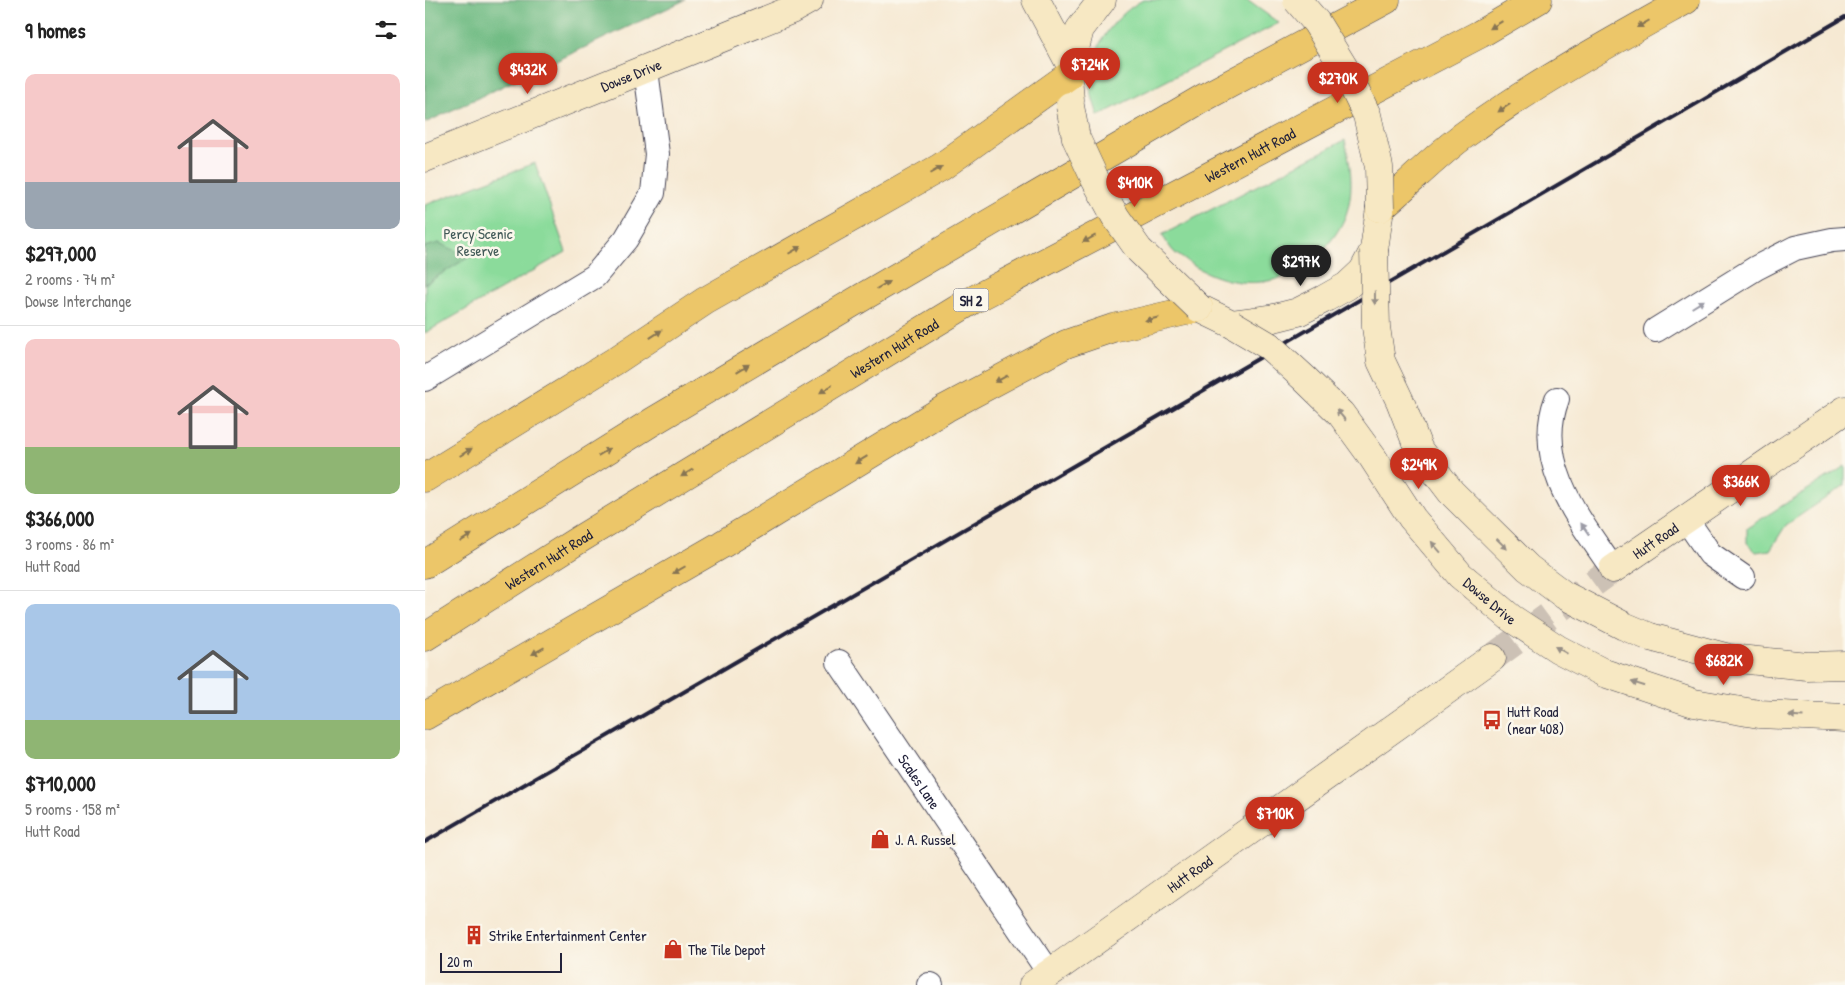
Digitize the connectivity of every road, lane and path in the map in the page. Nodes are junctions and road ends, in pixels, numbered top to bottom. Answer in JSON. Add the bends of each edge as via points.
{"nodes":[{"id":1,"x":809,"y":0,"type":"edge"},
{"id":2,"x":1036,"y":0,"type":"edge"},
{"id":3,"x":1102,"y":0,"type":"edge"},
{"id":4,"x":1297,"y":0,"type":"edge"},
{"id":5,"x":1386,"y":0,"type":"edge"},
{"id":6,"x":1538,"y":0,"type":"edge"},
{"id":7,"x":1686,"y":0,"type":"edge"},
{"id":8,"x":646,"y":70,"type":"junction"},
{"id":9,"x":1069,"y":70,"type":"junction"},
{"id":10,"x":425,"y":158,"type":"edge"},
{"id":11,"x":1380,"y":208,"type":"junction"},
{"id":12,"x":1845,"y":239,"type":"edge"},
{"id":13,"x":1374,"y":250,"type":"junction"},
{"id":14,"x":1199,"y":308,"type":"junction"},
{"id":15,"x":1232,"y":324,"type":"junction"},
{"id":16,"x":1657,"y":330,"type":"dead end"},
{"id":17,"x":425,"y":379,"type":"edge"},
{"id":18,"x":1557,"y":399,"type":"dead end"},
{"id":19,"x":1845,"y":410,"type":"edge"},
{"id":20,"x":425,"y":478,"type":"edge"},
{"id":21,"x":1686,"y":519,"type":"junction"},
{"id":22,"x":425,"y":564,"type":"edge"},
{"id":23,"x":1613,"y":569,"type":"joint"},
{"id":24,"x":1743,"y":577,"type":"dead end"},
{"id":25,"x":425,"y":637,"type":"edge"},
{"id":26,"x":1492,"y":658,"type":"tunnel mouth"},
{"id":27,"x":839,"y":662,"type":"dead end"},
{"id":28,"x":1845,"y":665,"type":"edge"},
{"id":29,"x":425,"y":716,"type":"edge"},
{"id":30,"x":1845,"y":718,"type":"edge"},
{"id":31,"x":1041,"y":979,"type":"edge"}],
"edges":[{"from":1,"to":8,"type":"main road","name":"Dowse Drive"},
{"from":2,"to":9,"type":"main road"},
{"from":3,"to":9,"type":"main road","via":[[1081,29]]},
{"from":4,"to":11,"type":"main road","bridge":true,"via":[[1316,22],[1343,66],[1367,115],[1379,168]]},
{"from":22,"to":5,"type":"highway","one_way":true,"via":[[652,422],[866,295],[1205,97]]},
{"from":6,"to":25,"type":"highway","name":"Western Hutt Road","number":"SH 2","one_way":true,"via":[[1480,34],[971,301]]},
{"from":7,"to":11,"type":"highway","one_way":true,"via":[[1546,80],[1495,114],[1459,139]]},
{"from":8,"to":10,"type":"main road","name":"Dowse Drive"},
{"from":8,"to":17,"type":"lane","via":[[657,154],[653,193],[626,239],[595,276]]},
{"from":9,"to":14,"type":"main road","name":"Dowse Drive","bridge":true,"via":[[1070,106],[1076,138],[1115,216],[1139,250]]},
{"from":20,"to":9,"type":"highway","one_way":true,"via":[[615,361],[705,301],[941,168]]},
{"from":11,"to":13,"type":"main road"},
{"from":16,"to":12,"type":"lane","one_way":true,"via":[[1756,268],[1795,248]]},
{"from":13,"to":15,"type":"main road","bridge":true,"via":[[1363,271],[1347,286],[1324,299],[1298,312]]},
{"from":13,"to":28,"type":"main road","one_way":true,"bridge":true,"via":[[1376,327],[1381,360],[1419,450],[1451,492],[1528,568],[1564,595],[1650,637],[1729,658],[1807,666]]},
{"from":14,"to":15,"type":"main road","name":"Dowse Drive"},
{"from":14,"to":29,"type":"highway","one_way":true,"via":[[1113,328],[1066,344],[946,408],[721,546]]},
{"from":30,"to":15,"type":"main road","name":"Dowse Drive","one_way":true,"bridge":true,"via":[[1759,714],[1695,702],[1604,673],[1558,649],[1511,618],[1460,575],[1412,518],[1341,414],[1269,346]]},
{"from":23,"to":18,"type":"lane","one_way":true,"via":[[1581,524],[1560,483],[1550,435]]},
{"from":19,"to":21,"type":"main road","name":"Hutt Road"},
{"from":21,"to":23,"type":"main road","name":"Hutt Road"},
{"from":21,"to":24,"type":"lane","via":[[1710,554]]},
{"from":26,"to":31,"type":"main road","name":"Hutt Road"},
{"from":27,"to":31,"type":"lane","name":"Scales Lane"}]}
